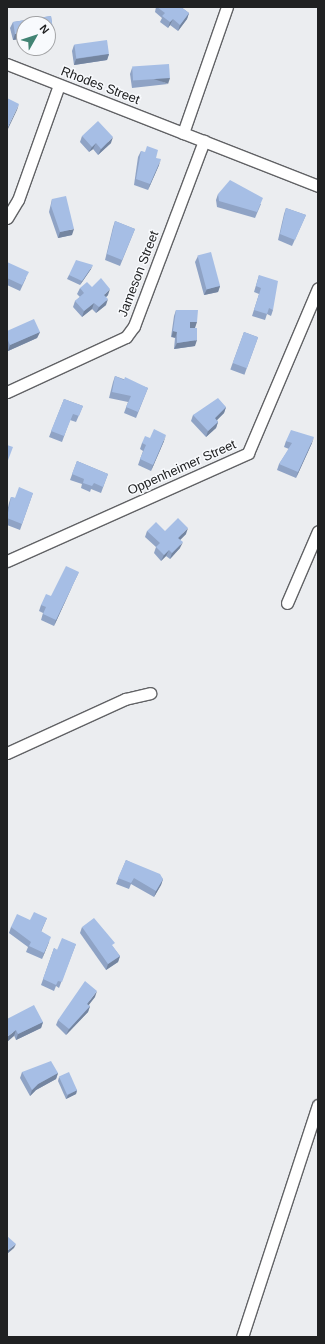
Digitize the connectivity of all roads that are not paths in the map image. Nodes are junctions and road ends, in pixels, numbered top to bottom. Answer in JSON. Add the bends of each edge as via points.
{"nodes":[{"id":1,"x":227,"y":7,"type":"edge"},
{"id":2,"x":7,"y":64,"type":"edge"},
{"id":3,"x":59,"y":85,"type":"junction"},
{"id":4,"x":183,"y":133,"type":"junction"},
{"id":5,"x":204,"y":141,"type":"junction"},
{"id":6,"x":318,"y":186,"type":"edge"},
{"id":7,"x":7,"y":218,"type":"edge"},
{"id":8,"x":318,"y":288,"type":"edge"},
{"id":9,"x":7,"y":392,"type":"edge"},
{"id":10,"x":318,"y":531,"type":"edge"},
{"id":11,"x":7,"y":561,"type":"edge"},
{"id":12,"x":287,"y":603,"type":"dead end"},
{"id":13,"x":150,"y":693,"type":"dead end"},
{"id":14,"x":7,"y":753,"type":"edge"},
{"id":15,"x":318,"y":1105,"type":"edge"},
{"id":16,"x":242,"y":1337,"type":"edge"}],
"edges":[{"from":1,"to":4,"type":"street"},
{"from":2,"to":3,"type":"street","name":"Rhodes Street"},
{"from":3,"to":4,"type":"street","name":"Rhodes Street"},
{"from":3,"to":7,"type":"street","via":[[18,200]]},
{"from":4,"to":5,"type":"street","name":"Rhodes Street"},
{"from":5,"to":6,"type":"street","name":"Rhodes Street"},
{"from":5,"to":9,"type":"street","name":"Jameson Street","via":[[134,326],[126,337]]},
{"from":8,"to":11,"type":"street","name":"Oppenheimer Street","via":[[248,453]]},
{"from":10,"to":12,"type":"street"},
{"from":13,"to":14,"type":"street","via":[[126,699]]},
{"from":15,"to":16,"type":"street"}]}
